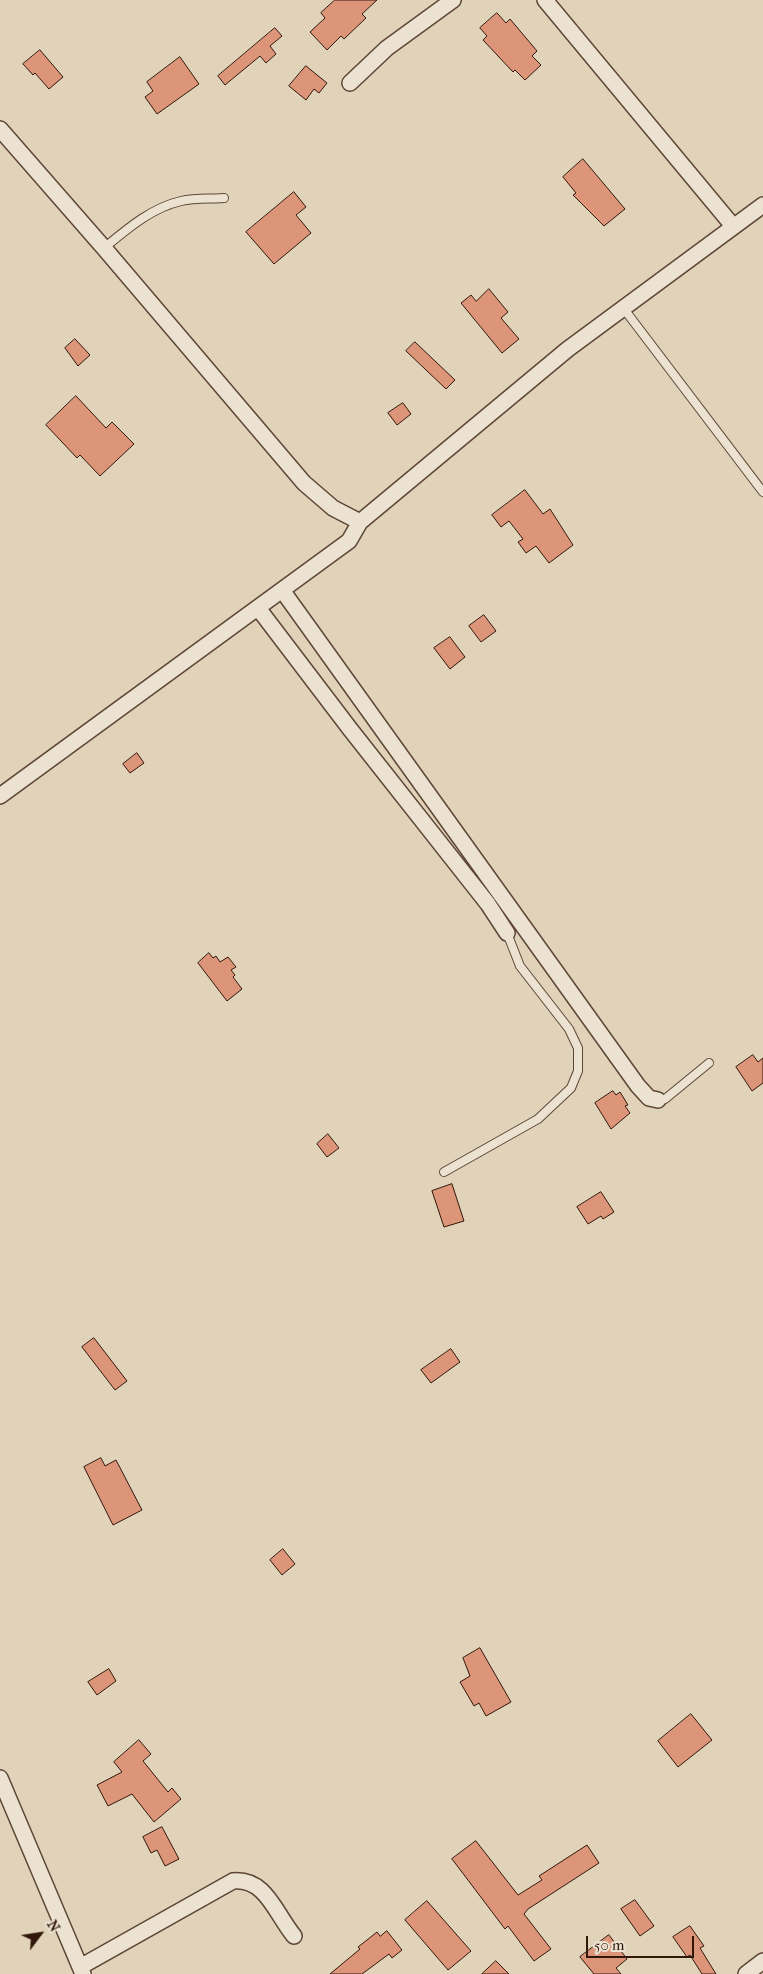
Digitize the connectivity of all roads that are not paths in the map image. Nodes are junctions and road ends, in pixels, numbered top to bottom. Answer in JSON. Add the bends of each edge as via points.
{"nodes":[{"id":1,"x":453,"y":0,"type":"edge"},
{"id":2,"x":545,"y":0,"type":"edge"},
{"id":3,"x":350,"y":83,"type":"dead end"},
{"id":4,"x":1,"y":131,"type":"edge"},
{"id":5,"x":224,"y":198,"type":"dead end"},
{"id":6,"x":763,"y":204,"type":"edge"},
{"id":7,"x":733,"y":226,"type":"junction"},
{"id":8,"x":104,"y":248,"type":"junction"},
{"id":9,"x":624,"y":309,"type":"junction"},
{"id":10,"x":763,"y":492,"type":"edge"},
{"id":11,"x":360,"y":522,"type":"junction"},
{"id":12,"x":282,"y":590,"type":"junction"},
{"id":13,"x":258,"y":608,"type":"junction"},
{"id":14,"x":0,"y":796,"type":"edge"},
{"id":15,"x":507,"y":933,"type":"joint"},
{"id":16,"x":709,"y":1062,"type":"dead end"},
{"id":17,"x":658,"y":1100,"type":"joint"},
{"id":18,"x":444,"y":1172,"type":"dead end"},
{"id":19,"x":0,"y":1778,"type":"edge"},
{"id":20,"x":294,"y":1936,"type":"dead end"},
{"id":21,"x":763,"y":1961,"type":"edge"},
{"id":22,"x":81,"y":1971,"type":"edge"},
{"id":23,"x":746,"y":1974,"type":"edge"}],
"edges":[{"from":1,"to":3,"type":"street","via":[[387,48]]},
{"from":2,"to":7,"type":"street"},
{"from":4,"to":8,"type":"street"},
{"from":5,"to":8,"type":"lane","via":[[181,201],[148,214]]},
{"from":6,"to":7,"type":"street"},
{"from":7,"to":9,"type":"street"},
{"from":8,"to":11,"type":"street","via":[[304,483],[334,508]]},
{"from":9,"to":10,"type":"lane"},
{"from":9,"to":11,"type":"street","via":[[568,349]]},
{"from":11,"to":12,"type":"street","via":[[349,541]]},
{"from":12,"to":13,"type":"street"},
{"from":12,"to":17,"type":"street","via":[[638,1086],[648,1098]]},
{"from":13,"to":14,"type":"street"},
{"from":13,"to":15,"type":"street","via":[[488,904]]},
{"from":15,"to":18,"type":"lane","via":[[520,966],[570,1029],[578,1048],[578,1071],[571,1088],[538,1119]]},
{"from":16,"to":17,"type":"lane","via":[[665,1098]]},
{"from":19,"to":22,"type":"street"},
{"from":20,"to":22,"type":"street","via":[[260,1887],[247,1880],[233,1881]]},
{"from":21,"to":23,"type":"street"}]}
